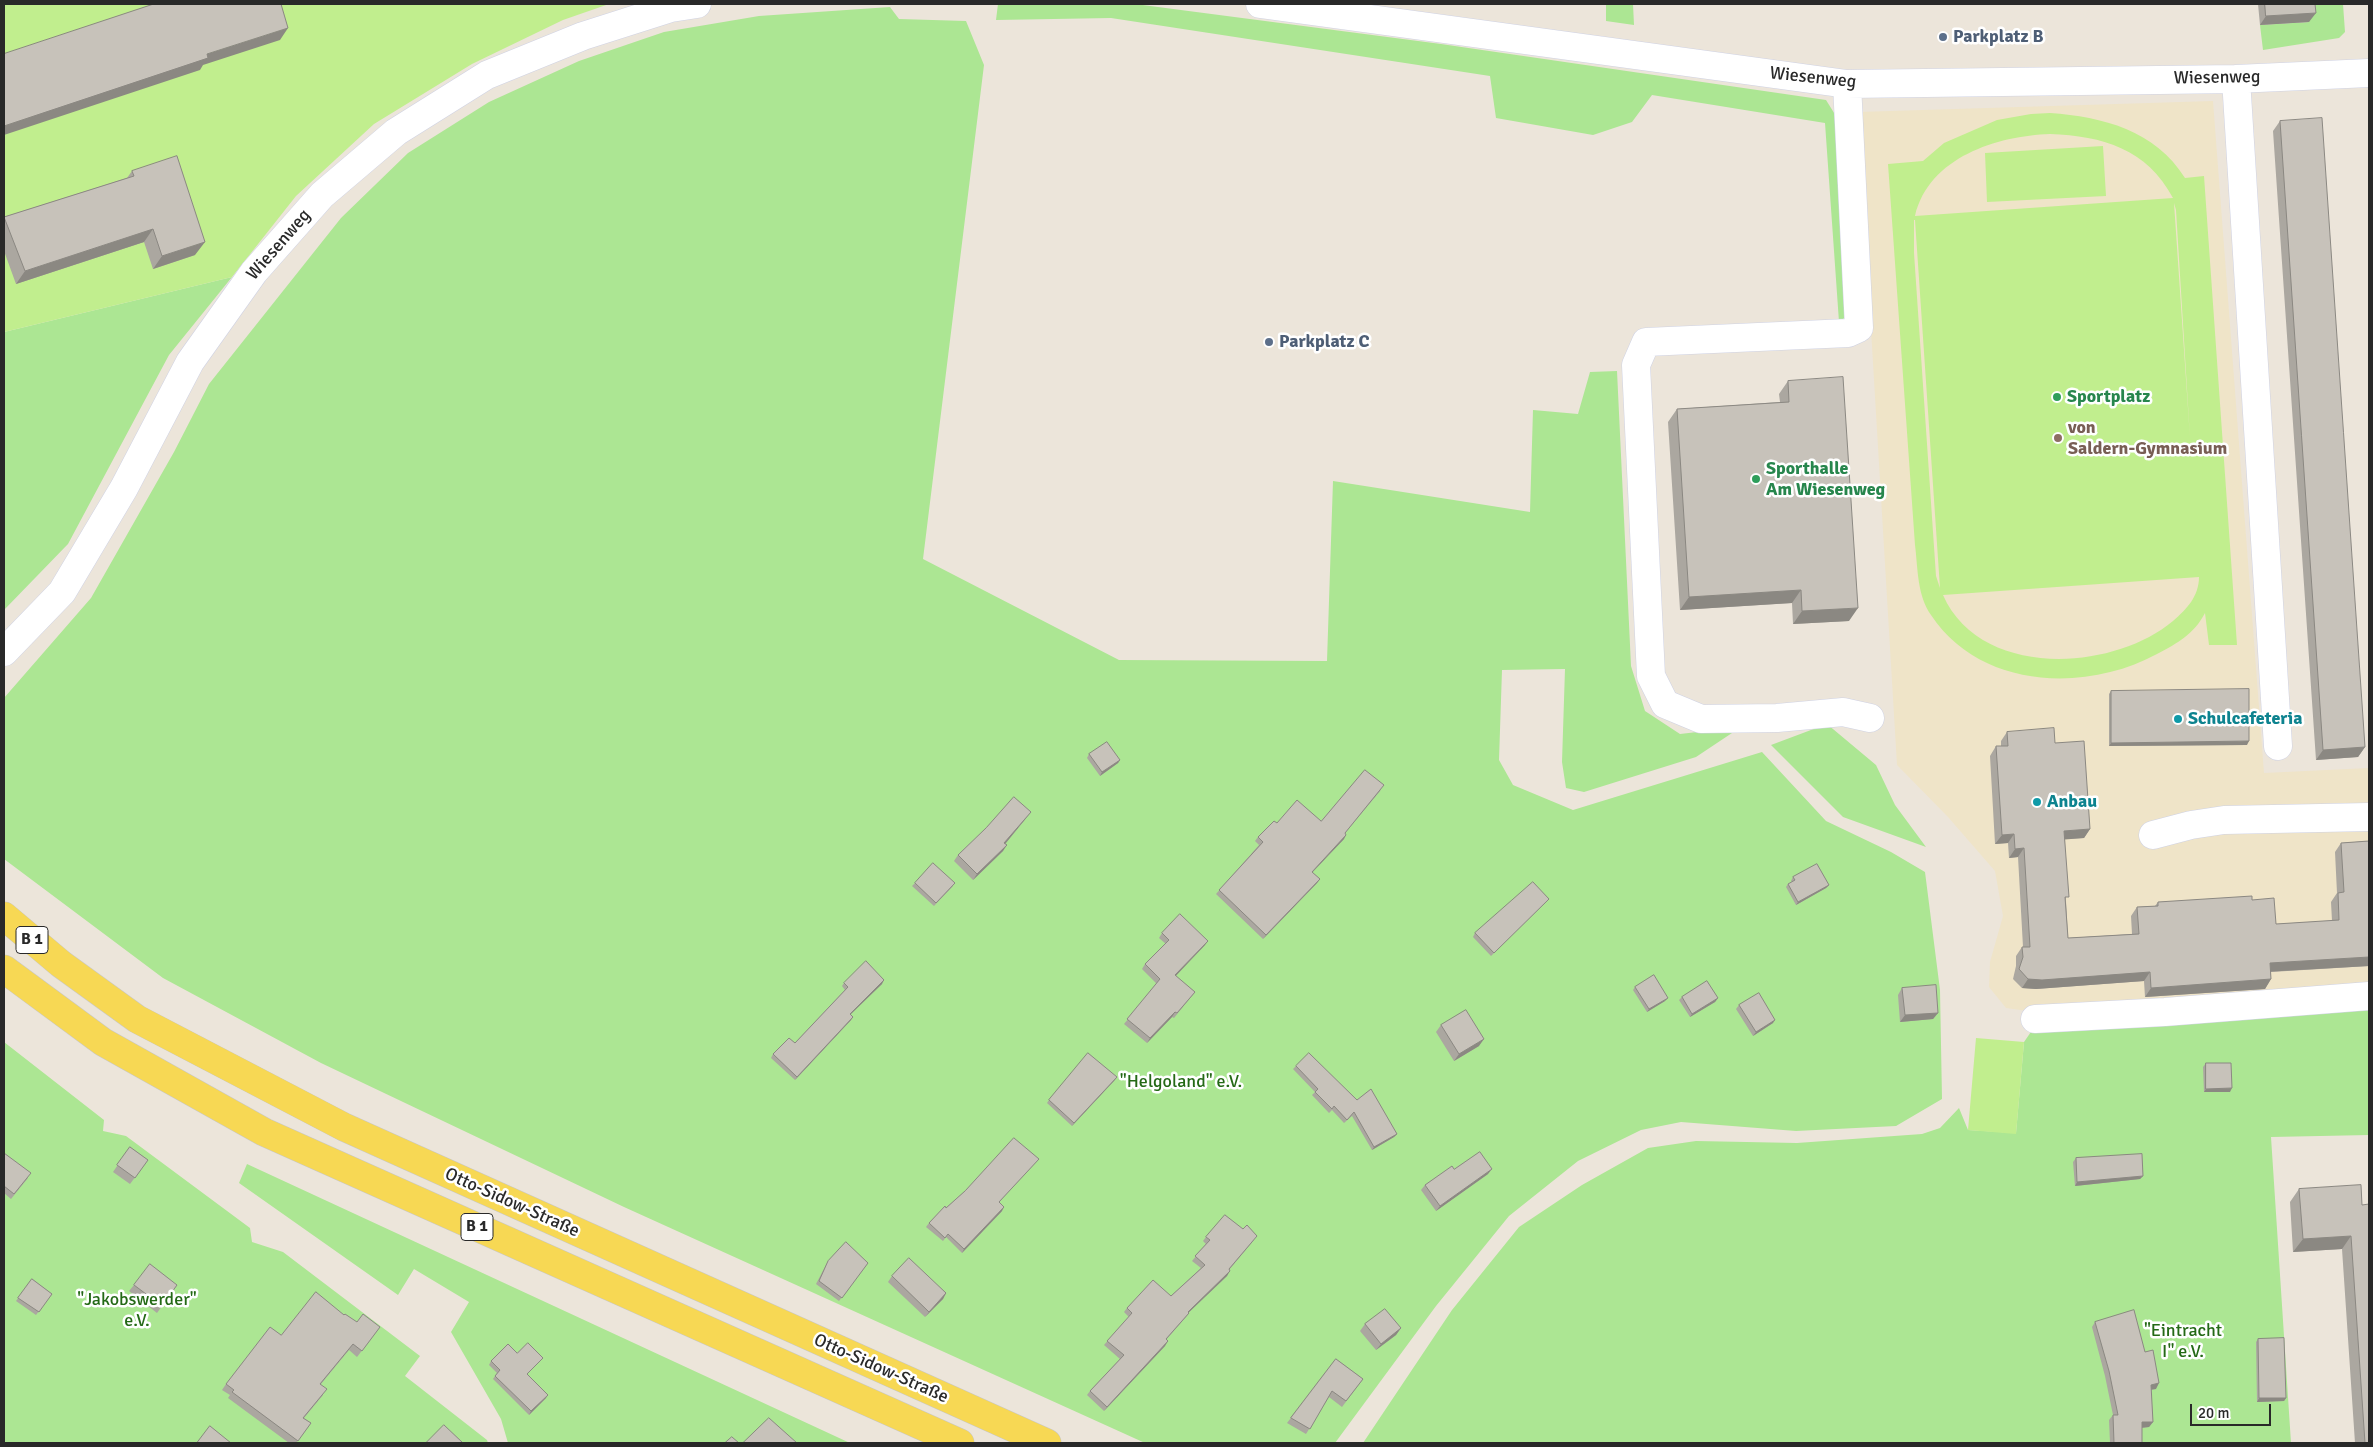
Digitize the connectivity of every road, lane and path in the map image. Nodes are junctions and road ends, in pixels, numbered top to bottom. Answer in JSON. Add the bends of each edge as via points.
{"nodes":[{"id":1,"x":697,"y":4,"type":"edge"},
{"id":2,"x":1260,"y":4,"type":"edge"},
{"id":3,"x":2369,"y":73,"type":"edge"},
{"id":4,"x":2236,"y":79,"type":"junction"},
{"id":5,"x":1848,"y":84,"type":"junction"},
{"id":6,"x":4,"y":652,"type":"edge"},
{"id":7,"x":1870,"y":718,"type":"dead end"},
{"id":8,"x":2278,"y":746,"type":"dead end"},
{"id":9,"x":2369,"y":816,"type":"edge"},
{"id":10,"x":2153,"y":836,"type":"dead end"},
{"id":11,"x":4,"y":916,"type":"edge"},
{"id":12,"x":4,"y":969,"type":"edge"},
{"id":13,"x":2369,"y":996,"type":"edge"},
{"id":14,"x":2035,"y":1018,"type":"dead end"},
{"id":15,"x":960,"y":1443,"type":"edge"},
{"id":16,"x":1047,"y":1443,"type":"edge"}],
"edges":[{"from":1,"to":6,"type":"street","name":"Wiesenweg","via":[[671,8],[583,36],[487,75],[396,132],[322,195],[254,272],[190,362],[124,488],[62,592]]},
{"from":2,"to":5,"type":"street","name":"Wiesenweg"},
{"from":3,"to":4,"type":"street","name":"Wiesenweg"},
{"from":4,"to":5,"type":"street","name":"Wiesenweg"},
{"from":4,"to":8,"type":"street"},
{"from":5,"to":7,"type":"street","via":[[1859,328],[1848,334],[1646,342],[1636,365],[1651,676],[1665,704],[1701,719],[1777,718],[1843,712]]},
{"from":9,"to":10,"type":"street","via":[[2224,820]]},
{"from":11,"to":16,"type":"main road","name":"Otto-Sidow-Straße","number":"B 1","via":[[61,964],[137,1018],[344,1127]]},
{"from":12,"to":15,"type":"main road","name":"Otto-Sidow-Straße","number":"B 1","via":[[103,1042],[264,1132]]},
{"from":13,"to":14,"type":"street","via":[[2165,1012]]}]}
